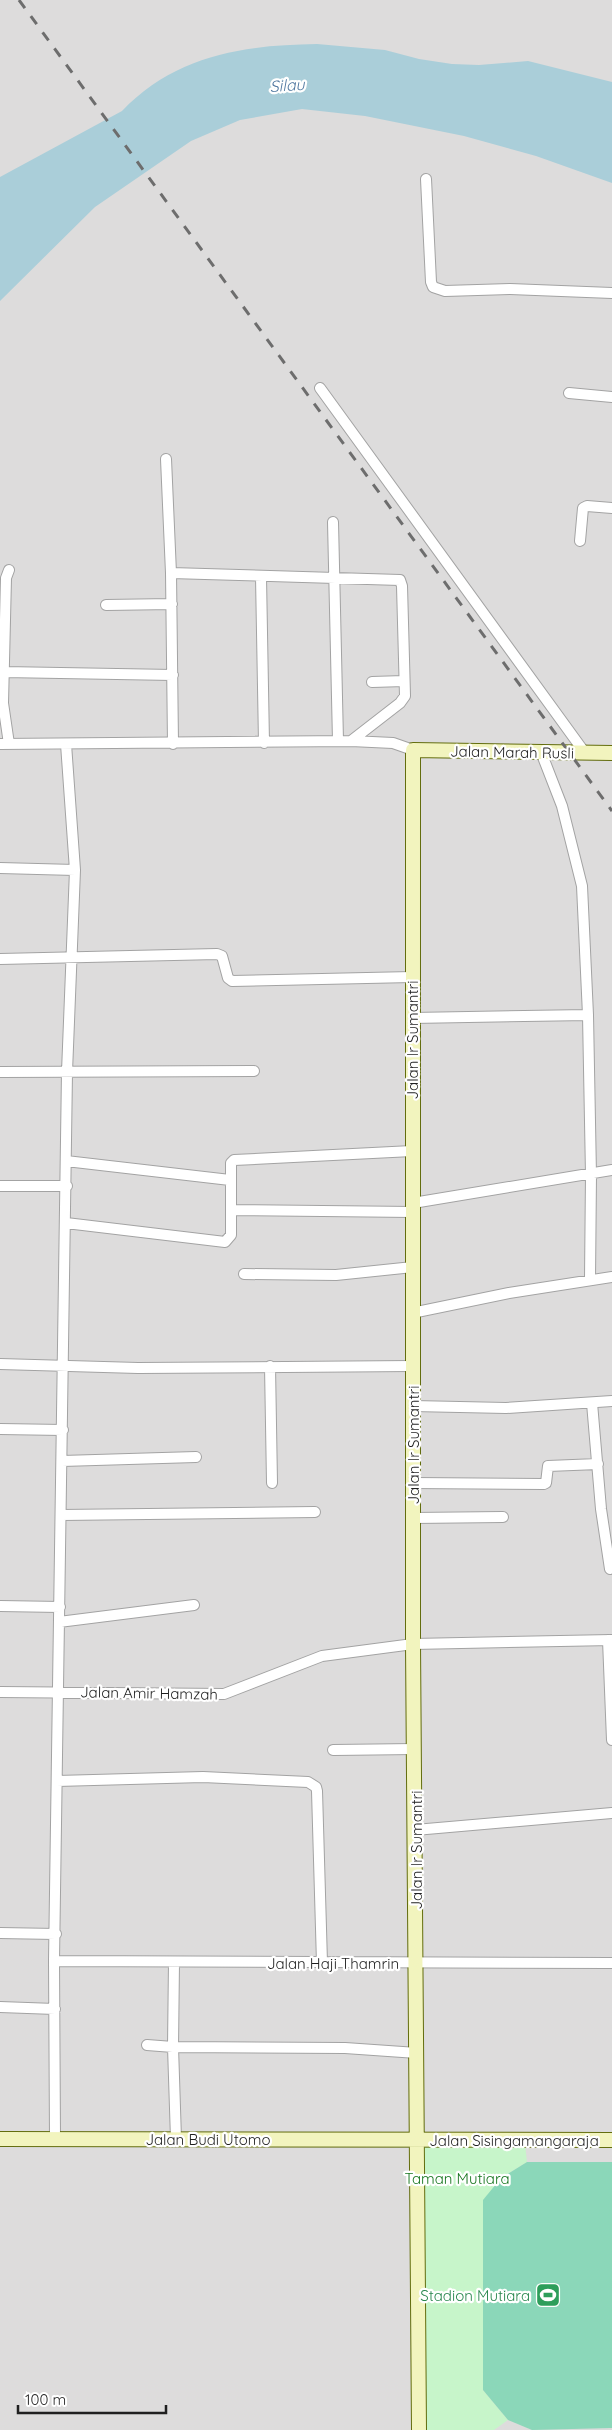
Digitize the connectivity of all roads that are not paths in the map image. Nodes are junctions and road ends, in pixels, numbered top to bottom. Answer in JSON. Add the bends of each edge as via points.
{"nodes":[{"id":1,"x":426,"y":179,"type":"dead end"},
{"id":2,"x":612,"y":293,"type":"edge"},
{"id":3,"x":320,"y":388,"type":"dead end"},
{"id":4,"x":569,"y":393,"type":"dead end"},
{"id":5,"x":612,"y":396,"type":"edge"},
{"id":6,"x":166,"y":459,"type":"dead end"},
{"id":7,"x":612,"y":508,"type":"edge"},
{"id":8,"x":333,"y":522,"type":"dead end"},
{"id":9,"x":580,"y":541,"type":"dead end"},
{"id":10,"x":9,"y":570,"type":"dead end"},
{"id":11,"x":171,"y":573,"type":"junction"},
{"id":12,"x":260,"y":577,"type":"junction"},
{"id":13,"x":336,"y":577,"type":"junction"},
{"id":14,"x":106,"y":604,"type":"dead end"},
{"id":15,"x":172,"y":604,"type":"junction"},
{"id":16,"x":4,"y":672,"type":"junction"},
{"id":17,"x":173,"y":675,"type":"junction"},
{"id":18,"x":404,"y":681,"type":"junction"},
{"id":19,"x":372,"y":682,"type":"dead end"},
{"id":20,"x":338,"y":741,"type":"junction"},
{"id":21,"x":351,"y":741,"type":"junction"},
{"id":22,"x":264,"y":742,"type":"junction"},
{"id":23,"x":4,"y":744,"type":"edge"},
{"id":24,"x":66,"y":744,"type":"junction"},
{"id":25,"x":173,"y":744,"type":"junction"},
{"id":26,"x":413,"y":750,"type":"junction"},
{"id":27,"x":541,"y":752,"type":"junction"},
{"id":28,"x":584,"y":753,"type":"junction"},
{"id":29,"x":612,"y":753,"type":"edge"},
{"id":30,"x":0,"y":868,"type":"edge"},
{"id":31,"x":75,"y":870,"type":"junction"},
{"id":32,"x":0,"y":958,"type":"edge"},
{"id":33,"x":72,"y":958,"type":"junction"},
{"id":34,"x":412,"y":978,"type":"junction"},
{"id":35,"x":588,"y":1014,"type":"junction"},
{"id":36,"x":412,"y":1018,"type":"junction"},
{"id":37,"x":254,"y":1071,"type":"dead end"},
{"id":38,"x":0,"y":1072,"type":"edge"},
{"id":39,"x":67,"y":1072,"type":"junction"},
{"id":40,"x":412,"y":1151,"type":"junction"},
{"id":41,"x":66,"y":1161,"type":"junction"},
{"id":42,"x":612,"y":1170,"type":"edge"},
{"id":43,"x":591,"y":1175,"type":"junction"},
{"id":44,"x":230,"y":1180,"type":"junction"},
{"id":45,"x":0,"y":1186,"type":"edge"},
{"id":46,"x":67,"y":1186,"type":"junction"},
{"id":47,"x":413,"y":1207,"type":"junction"},
{"id":48,"x":230,"y":1210,"type":"junction"},
{"id":49,"x":66,"y":1223,"type":"junction"},
{"id":50,"x":413,"y":1267,"type":"junction"},
{"id":51,"x":244,"y":1274,"type":"dead end"},
{"id":52,"x":612,"y":1277,"type":"edge"},
{"id":53,"x":590,"y":1279,"type":"junction"},
{"id":54,"x":412,"y":1313,"type":"junction"},
{"id":55,"x":0,"y":1364,"type":"edge"},
{"id":56,"x":270,"y":1366,"type":"junction"},
{"id":57,"x":412,"y":1366,"type":"junction"},
{"id":58,"x":64,"y":1367,"type":"junction"},
{"id":59,"x":612,"y":1401,"type":"edge"},
{"id":60,"x":592,"y":1403,"type":"junction"},
{"id":61,"x":413,"y":1406,"type":"junction"},
{"id":62,"x":0,"y":1429,"type":"edge"},
{"id":63,"x":63,"y":1430,"type":"junction"},
{"id":64,"x":196,"y":1457,"type":"dead end"},
{"id":65,"x":62,"y":1461,"type":"junction"},
{"id":66,"x":598,"y":1464,"type":"junction"},
{"id":67,"x":413,"y":1482,"type":"junction"},
{"id":68,"x":272,"y":1483,"type":"dead end"},
{"id":69,"x":315,"y":1512,"type":"dead end"},
{"id":70,"x":61,"y":1515,"type":"junction"},
{"id":71,"x":503,"y":1517,"type":"dead end"},
{"id":72,"x":413,"y":1518,"type":"junction"},
{"id":73,"x":610,"y":1569,"type":"dead end"},
{"id":74,"x":194,"y":1605,"type":"dead end"},
{"id":75,"x":0,"y":1606,"type":"edge"},
{"id":76,"x":60,"y":1607,"type":"junction"},
{"id":77,"x":59,"y":1622,"type":"junction"},
{"id":78,"x":610,"y":1640,"type":"edge"},
{"id":79,"x":413,"y":1644,"type":"junction"},
{"id":80,"x":0,"y":1692,"type":"edge"},
{"id":81,"x":58,"y":1692,"type":"junction"},
{"id":82,"x":612,"y":1740,"type":"edge"},
{"id":83,"x":415,"y":1749,"type":"junction"},
{"id":84,"x":333,"y":1750,"type":"dead end"},
{"id":85,"x":57,"y":1781,"type":"junction"},
{"id":86,"x":612,"y":1813,"type":"edge"},
{"id":87,"x":416,"y":1830,"type":"junction"},
{"id":88,"x":0,"y":1933,"type":"edge"},
{"id":89,"x":56,"y":1934,"type":"junction"},
{"id":90,"x":54,"y":1961,"type":"junction"},
{"id":91,"x":174,"y":1962,"type":"junction"},
{"id":92,"x":322,"y":1963,"type":"junction"},
{"id":93,"x":416,"y":1963,"type":"junction"},
{"id":94,"x":612,"y":1963,"type":"edge"},
{"id":95,"x":0,"y":2008,"type":"edge"},
{"id":96,"x":55,"y":2009,"type":"junction"},
{"id":97,"x":147,"y":2045,"type":"dead end"},
{"id":98,"x":172,"y":2047,"type":"junction"},
{"id":99,"x":417,"y":2053,"type":"junction"},
{"id":100,"x":55,"y":2138,"type":"junction"},
{"id":101,"x":0,"y":2139,"type":"edge"},
{"id":102,"x":176,"y":2139,"type":"junction"},
{"id":103,"x":416,"y":2140,"type":"junction"},
{"id":104,"x":612,"y":2140,"type":"edge"},
{"id":105,"x":419,"y":2430,"type":"edge"}],
"edges":[{"from":1,"to":2,"type":"street","via":[[433,287],[445,291],[510,288]]},
{"from":3,"to":28,"type":"street"},
{"from":4,"to":5,"type":"street"},
{"from":6,"to":11,"type":"street"},
{"from":7,"to":9,"type":"street","via":[[583,508]]},
{"from":8,"to":13,"type":"street"},
{"from":10,"to":16,"type":"street","via":[[6,578]]},
{"from":11,"to":12,"type":"street"},
{"from":11,"to":15,"type":"street"},
{"from":12,"to":13,"type":"street"},
{"from":12,"to":22,"type":"street"},
{"from":13,"to":18,"type":"street","via":[[396,578],[402,583]]},
{"from":13,"to":20,"type":"street"},
{"from":14,"to":15,"type":"street"},
{"from":15,"to":17,"type":"street"},
{"from":16,"to":17,"type":"street"},
{"from":16,"to":23,"type":"street"},
{"from":17,"to":25,"type":"street"},
{"from":18,"to":19,"type":"street"},
{"from":18,"to":21,"type":"street","via":[[403,700]]},
{"from":20,"to":21,"type":"street"},
{"from":20,"to":22,"type":"street"},
{"from":21,"to":26,"type":"street","via":[[393,743]]},
{"from":22,"to":25,"type":"street"},
{"from":23,"to":24,"type":"street"},
{"from":24,"to":25,"type":"street"},
{"from":24,"to":31,"type":"street"},
{"from":26,"to":27,"type":"main road","name":"Jalan Marah Rusli"},
{"from":26,"to":34,"type":"main road","name":"Jalan Ir Sumantri"},
{"from":27,"to":28,"type":"main road","name":"Jalan Marah Rusli"},
{"from":27,"to":35,"type":"street","via":[[562,806],[582,886]]},
{"from":28,"to":29,"type":"main road","name":"Jalan Marah Rusli"},
{"from":30,"to":31,"type":"street"},
{"from":31,"to":33,"type":"street"},
{"from":32,"to":33,"type":"street"},
{"from":33,"to":34,"type":"street","via":[[220,954],[232,981]]},
{"from":33,"to":39,"type":"street"},
{"from":34,"to":36,"type":"main road","name":"Jalan Ir Sumantri"},
{"from":35,"to":36,"type":"street"},
{"from":35,"to":43,"type":"street"},
{"from":36,"to":40,"type":"main road","name":"Jalan Ir Sumantri"},
{"from":37,"to":39,"type":"street"},
{"from":38,"to":39,"type":"street"},
{"from":39,"to":41,"type":"street"},
{"from":40,"to":44,"type":"street","via":[[234,1160]]},
{"from":40,"to":47,"type":"main road","name":"Jalan Ir Sumantri"},
{"from":41,"to":44,"type":"street"},
{"from":41,"to":46,"type":"street"},
{"from":42,"to":43,"type":"street"},
{"from":43,"to":47,"type":"street"},
{"from":43,"to":53,"type":"street"},
{"from":44,"to":48,"type":"street"},
{"from":45,"to":46,"type":"street"},
{"from":46,"to":49,"type":"street"},
{"from":47,"to":48,"type":"street"},
{"from":47,"to":50,"type":"main road","name":"Jalan Ir Sumantri"},
{"from":48,"to":49,"type":"street","via":[[231,1235],[226,1242]]},
{"from":49,"to":58,"type":"street"},
{"from":50,"to":51,"type":"street","via":[[336,1275]]},
{"from":50,"to":54,"type":"main road","name":"Jalan Ir Sumantri"},
{"from":52,"to":53,"type":"street"},
{"from":53,"to":54,"type":"street"},
{"from":54,"to":57,"type":"main road","name":"Jalan Ir Sumantri"},
{"from":55,"to":58,"type":"street"},
{"from":56,"to":57,"type":"street"},
{"from":56,"to":58,"type":"street"},
{"from":56,"to":68,"type":"street"},
{"from":57,"to":61,"type":"main road","name":"Jalan Ir Sumantri"},
{"from":58,"to":63,"type":"street"},
{"from":59,"to":60,"type":"street"},
{"from":60,"to":61,"type":"street","via":[[506,1408]]},
{"from":60,"to":66,"type":"street"},
{"from":61,"to":67,"type":"main road","name":"Jalan Ir Sumantri"},
{"from":62,"to":63,"type":"street"},
{"from":63,"to":65,"type":"street"},
{"from":64,"to":65,"type":"street"},
{"from":65,"to":70,"type":"street"},
{"from":66,"to":67,"type":"street","via":[[548,1466],[544,1484]]},
{"from":66,"to":73,"type":"street"},
{"from":67,"to":72,"type":"main road","name":"Jalan Ir Sumantri"},
{"from":69,"to":70,"type":"street"},
{"from":70,"to":76,"type":"street"},
{"from":71,"to":72,"type":"street"},
{"from":72,"to":79,"type":"main road","name":"Jalan Ir Sumantri"},
{"from":74,"to":77,"type":"street"},
{"from":75,"to":76,"type":"street"},
{"from":76,"to":77,"type":"street"},
{"from":77,"to":81,"type":"street"},
{"from":78,"to":79,"type":"street","name":"Jalan Amir Hamzah"},
{"from":78,"to":82,"type":"street"},
{"from":79,"to":81,"type":"street","name":"Jalan Amir Hamzah","via":[[315,1658],[224,1694]]},
{"from":79,"to":83,"type":"main road","name":"Jalan Ir Sumantri"},
{"from":80,"to":81,"type":"street","name":"Jalan Amir Hamzah"},
{"from":81,"to":85,"type":"street"},
{"from":83,"to":84,"type":"street"},
{"from":83,"to":87,"type":"main road","name":"Jalan Ir Sumantri"},
{"from":85,"to":89,"type":"street"},
{"from":85,"to":92,"type":"street","via":[[203,1778],[313,1784],[317,1791]]},
{"from":86,"to":87,"type":"street"},
{"from":87,"to":93,"type":"main road","name":"Jalan Ir Sumantri"},
{"from":88,"to":89,"type":"street"},
{"from":89,"to":90,"type":"street"},
{"from":90,"to":91,"type":"street","name":"Jalan Haji Thamrin"},
{"from":90,"to":96,"type":"street"},
{"from":91,"to":92,"type":"street","name":"Jalan Haji Thamrin"},
{"from":91,"to":98,"type":"street"},
{"from":92,"to":93,"type":"street","name":"Jalan Haji Thamrin"},
{"from":93,"to":94,"type":"street","name":"Jalan Haji Thamrin"},
{"from":93,"to":99,"type":"main road","name":"Jalan Ir Sumantri"},
{"from":95,"to":96,"type":"street"},
{"from":96,"to":100,"type":"street"},
{"from":97,"to":98,"type":"street"},
{"from":98,"to":99,"type":"street","via":[[345,2048]]},
{"from":98,"to":102,"type":"street"},
{"from":99,"to":103,"type":"main road","name":"Jalan Ir Sumantri"},
{"from":100,"to":101,"type":"main road","name":"Jalan Budi Utomo"},
{"from":100,"to":102,"type":"main road","name":"Jalan Budi Utomo"},
{"from":102,"to":103,"type":"main road","name":"Jalan Budi Utomo"},
{"from":103,"to":104,"type":"main road","name":"Jalan Sisingamangaraja"},
{"from":103,"to":105,"type":"main road","name":"Jalan Ir Sumantri"}]}
